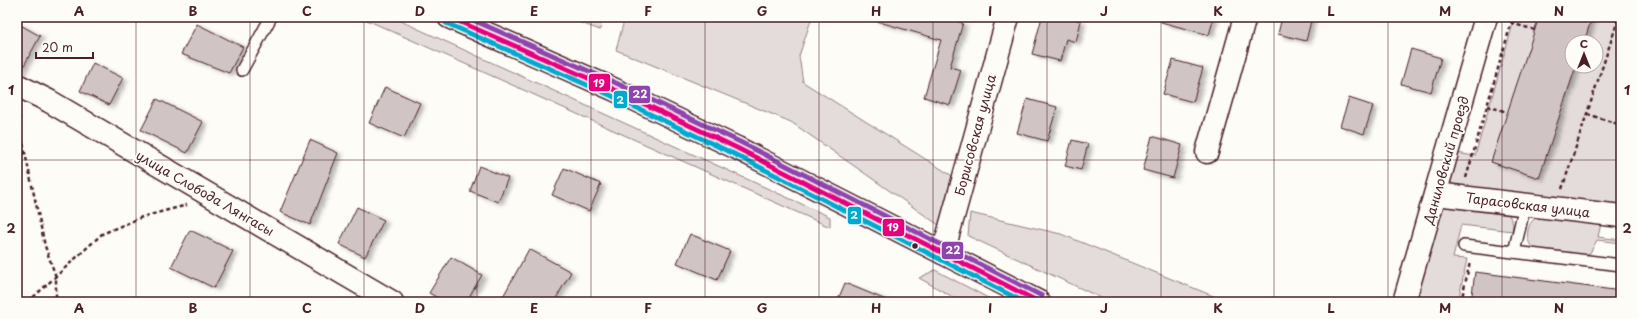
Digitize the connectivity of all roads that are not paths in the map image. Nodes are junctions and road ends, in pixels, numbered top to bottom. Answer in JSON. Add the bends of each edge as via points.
{"nodes":[{"id":1,"x":271,"y":17,"type":"edge"},
{"id":2,"x":450,"y":17,"type":"edge"},
{"id":3,"x":1008,"y":17,"type":"edge"},
{"id":4,"x":1245,"y":17,"type":"edge"},
{"id":5,"x":1486,"y":17,"type":"edge"},
{"id":6,"x":242,"y":70,"type":"dead end"},
{"id":7,"x":17,"y":85,"type":"edge"},
{"id":8,"x":1207,"y":152,"type":"dead end"},
{"id":9,"x":1436,"y":194,"type":"junction"},
{"id":10,"x":1525,"y":205,"type":"junction"},
{"id":11,"x":1621,"y":216,"type":"edge"},
{"id":12,"x":1464,"y":246,"type":"dead end"},
{"id":13,"x":1514,"y":252,"type":"junction"},
{"id":14,"x":943,"y":253,"type":"junction"},
{"id":15,"x":1621,"y":265,"type":"edge"},
{"id":16,"x":392,"y":302,"type":"edge"},
{"id":17,"x":1039,"y":302,"type":"edge"},
{"id":18,"x":1404,"y":302,"type":"edge"}],
"edges":[{"from":1,"to":6,"type":"lane"},
{"from":2,"to":14,"type":"street","via":[[613,89],[737,148]]},
{"from":3,"to":14,"type":"street","name":"Борисовская улица"},
{"from":4,"to":8,"type":"street"},
{"from":5,"to":9,"type":"street","name":"Даниловский проезд"},
{"from":7,"to":16,"type":"street","name":"улица Слобода Лянгасы","via":[[49,101]]},
{"from":9,"to":10,"type":"street","name":"Тарасовская улица"},
{"from":9,"to":18,"type":"street","name":"Даниловский проезд"},
{"from":10,"to":11,"type":"street","name":"Тарасовская улица"},
{"from":10,"to":13,"type":"lane"},
{"from":12,"to":13,"type":"lane"},
{"from":13,"to":15,"type":"lane"},
{"from":14,"to":17,"type":"street"}]}
